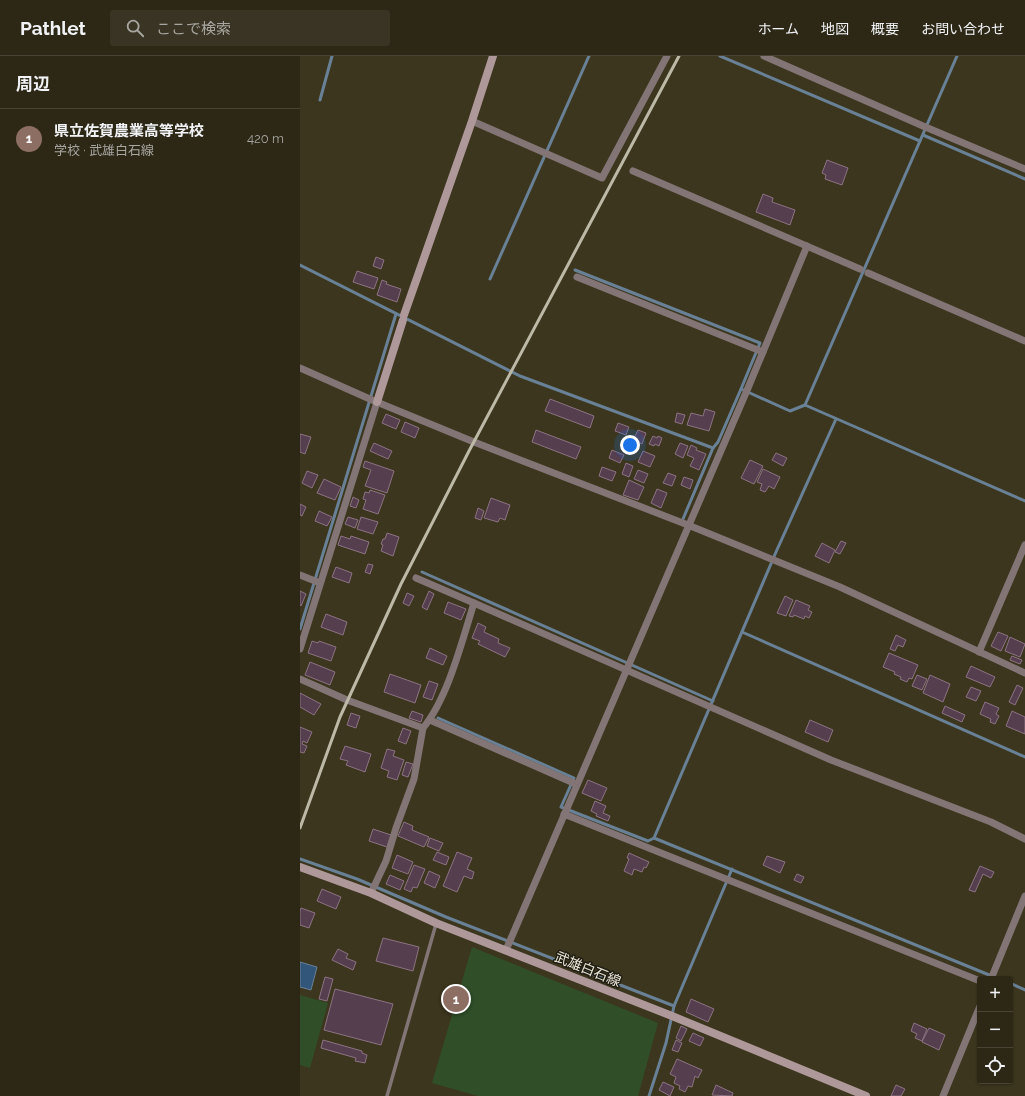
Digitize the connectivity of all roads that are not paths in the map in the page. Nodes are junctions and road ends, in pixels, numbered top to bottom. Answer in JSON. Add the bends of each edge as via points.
{"nodes":[{"id":1,"x":493,"y":56,"type":"edge"},
{"id":2,"x":666,"y":56,"type":"edge"},
{"id":3,"x":764,"y":56,"type":"edge"},
{"id":4,"x":472,"y":121,"type":"junction"},
{"id":5,"x":1025,"y":169,"type":"edge"},
{"id":6,"x":633,"y":171,"type":"dead end"},
{"id":7,"x":807,"y":246,"type":"junction"},
{"id":8,"x":860,"y":269,"type":"dead end"},
{"id":9,"x":868,"y":273,"type":"dead end"},
{"id":10,"x":577,"y":277,"type":"dead end"},
{"id":11,"x":1025,"y":341,"type":"edge"},
{"id":12,"x":759,"y":350,"type":"junction"},
{"id":13,"x":300,"y":368,"type":"edge"},
{"id":14,"x":373,"y":400,"type":"junction"},
{"id":15,"x":688,"y":525,"type":"junction"},
{"id":16,"x":1025,"y":545,"type":"edge"},
{"id":17,"x":300,"y":575,"type":"edge"},
{"id":18,"x":416,"y":578,"type":"dead end"},
{"id":19,"x":317,"y":582,"type":"junction"},
{"id":20,"x":474,"y":603,"type":"junction"},
{"id":21,"x":300,"y":649,"type":"edge"},
{"id":22,"x":979,"y":652,"type":"junction"},
{"id":23,"x":628,"y":665,"type":"junction"},
{"id":24,"x":1025,"y":673,"type":"edge"},
{"id":25,"x":300,"y":679,"type":"edge"},
{"id":26,"x":430,"y":720,"type":"junction"},
{"id":27,"x":423,"y":728,"type":"junction"},
{"id":28,"x":573,"y":783,"type":"junction"},
{"id":29,"x":565,"y":810,"type":"junction"},
{"id":30,"x":1025,"y":839,"type":"edge"},
{"id":31,"x":300,"y":867,"type":"edge"},
{"id":32,"x":372,"y":891,"type":"junction"},
{"id":33,"x":1025,"y":896,"type":"edge"},
{"id":34,"x":436,"y":922,"type":"junction"},
{"id":35,"x":508,"y":944,"type":"junction"},
{"id":36,"x":992,"y":976,"type":"edge"},
{"id":37,"x":977,"y":981,"type":"edge"},
{"id":38,"x":978,"y":1012,"type":"edge"},
{"id":39,"x":387,"y":1096,"type":"edge"},
{"id":40,"x":866,"y":1096,"type":"edge"},
{"id":41,"x":943,"y":1096,"type":"edge"}],
"edges":[{"from":1,"to":4,"type":"main road"},
{"from":2,"to":4,"type":"street","via":[[602,178]]},
{"from":3,"to":5,"type":"street"},
{"from":4,"to":14,"type":"main road"},
{"from":6,"to":7,"type":"street"},
{"from":7,"to":8,"type":"street"},
{"from":7,"to":12,"type":"street"},
{"from":9,"to":11,"type":"street"},
{"from":10,"to":12,"type":"street"},
{"from":12,"to":15,"type":"street","via":[[746,391]]},
{"from":13,"to":14,"type":"street"},
{"from":14,"to":15,"type":"street"},
{"from":14,"to":19,"type":"street"},
{"from":15,"to":22,"type":"street","via":[[840,587]]},
{"from":15,"to":23,"type":"street"},
{"from":16,"to":22,"type":"street"},
{"from":17,"to":19,"type":"street"},
{"from":18,"to":20,"type":"street"},
{"from":19,"to":21,"type":"street"},
{"from":20,"to":23,"type":"street"},
{"from":20,"to":26,"type":"street","via":[[449,680]]},
{"from":22,"to":24,"type":"street"},
{"from":23,"to":28,"type":"street"},
{"from":23,"to":30,"type":"street","via":[[710,706],[831,760],[991,822]]},
{"from":25,"to":27,"type":"street","via":[[347,700]]},
{"from":26,"to":27,"type":"street"},
{"from":26,"to":28,"type":"street"},
{"from":27,"to":32,"type":"street","via":[[414,779],[386,861]]},
{"from":28,"to":29,"type":"street"},
{"from":29,"to":35,"type":"street"},
{"from":29,"to":37,"type":"street"},
{"from":31,"to":32,"type":"main road","name":"武雄白石線"},
{"from":32,"to":34,"type":"main road","name":"武雄白石線"},
{"from":33,"to":36,"type":"street"},
{"from":34,"to":35,"type":"main road","name":"武雄白石線"},
{"from":34,"to":39,"type":"lane"},
{"from":35,"to":40,"type":"main road","name":"武雄白石線"},
{"from":38,"to":41,"type":"street"}]}
